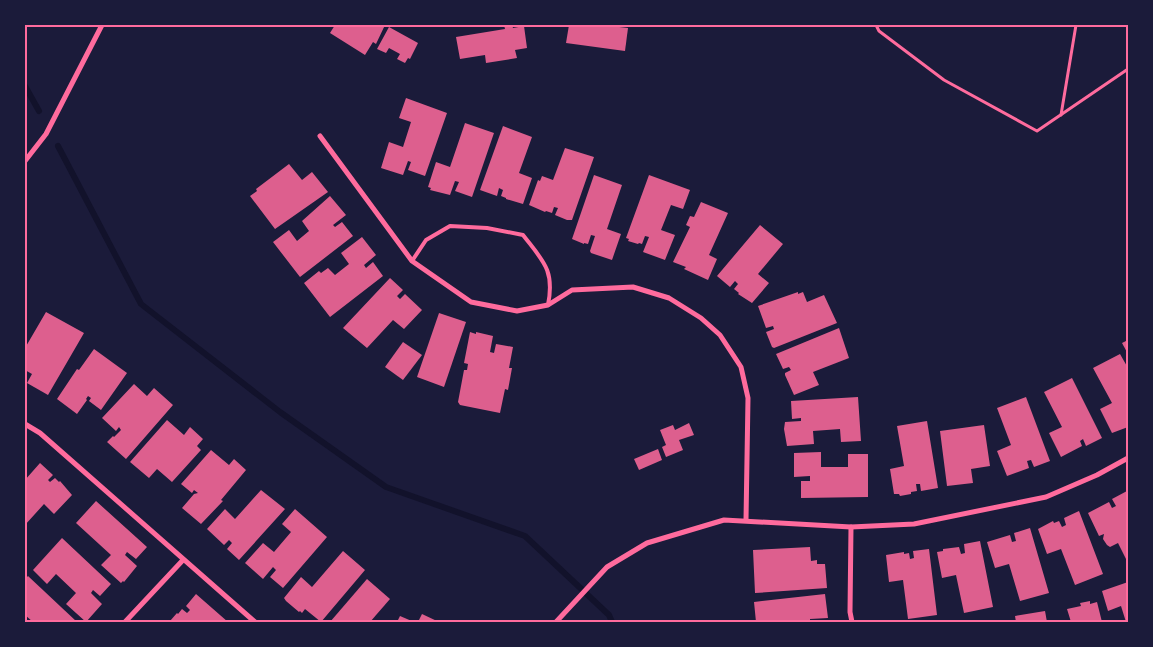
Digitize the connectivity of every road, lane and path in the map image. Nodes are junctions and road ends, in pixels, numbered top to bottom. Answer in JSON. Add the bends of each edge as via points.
{"nodes":[{"id":1,"x":102,"y":25,"type":"edge"},
{"id":2,"x":876,"y":25,"type":"edge"},
{"id":3,"x":1076,"y":25,"type":"edge"},
{"id":4,"x":1128,"y":69,"type":"edge"},
{"id":5,"x":1061,"y":115,"type":"junction"},
{"id":6,"x":320,"y":136,"type":"dead end"},
{"id":7,"x":25,"y":161,"type":"edge"},
{"id":8,"x":412,"y":262,"type":"junction"},
{"id":9,"x":548,"y":305,"type":"junction"},
{"id":10,"x":25,"y":424,"type":"edge"},
{"id":11,"x":1128,"y":458,"type":"edge"},
{"id":12,"x":746,"y":520,"type":"junction"},
{"id":13,"x":851,"y":527,"type":"junction"},
{"id":14,"x":183,"y":560,"type":"junction"},
{"id":15,"x":556,"y":621,"type":"edge"},
{"id":16,"x":125,"y":622,"type":"edge"},
{"id":17,"x":255,"y":622,"type":"edge"},
{"id":18,"x":852,"y":622,"type":"edge"}],
"edges":[{"from":1,"to":7,"type":"street","via":[[46,134]]},
{"from":2,"to":5,"type":"path","via":[[879,31],[944,80],[1037,131]]},
{"from":3,"to":5,"type":"path"},
{"from":4,"to":5,"type":"path"},
{"from":6,"to":8,"type":"street"},
{"from":8,"to":9,"type":"street","via":[[471,302],[518,311]]},
{"from":8,"to":9,"type":"lane","via":[[426,240],[450,226],[487,228],[523,235],[547,266],[552,289]]},
{"from":9,"to":12,"type":"street","via":[[572,290],[634,287],[668,298],[702,318],[720,335],[741,367],[748,398]]},
{"from":10,"to":14,"type":"street","via":[[40,433]]},
{"from":11,"to":13,"type":"street","via":[[1046,497],[914,524]]},
{"from":12,"to":13,"type":"street"},
{"from":12,"to":15,"type":"street","via":[[724,520],[647,542],[607,567]]},
{"from":13,"to":18,"type":"street"},
{"from":14,"to":16,"type":"street"},
{"from":14,"to":17,"type":"street"}]}
